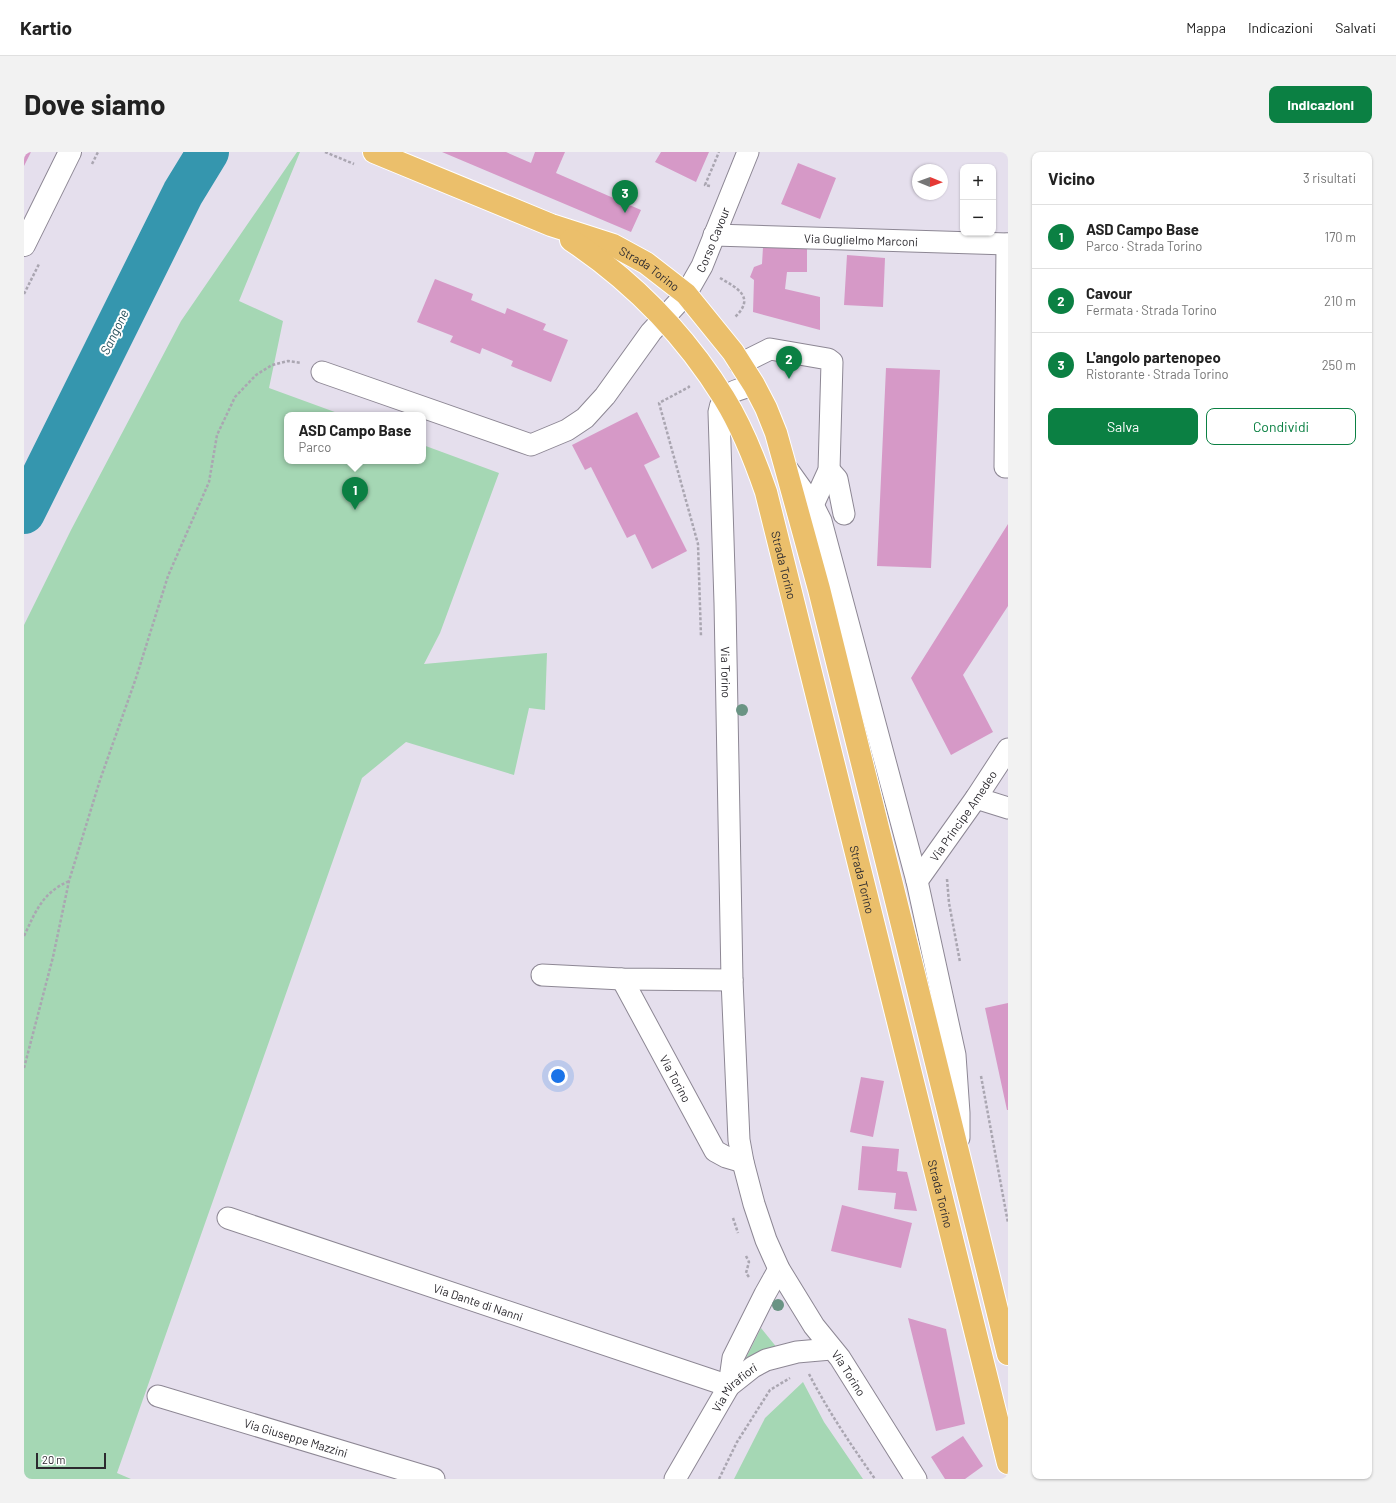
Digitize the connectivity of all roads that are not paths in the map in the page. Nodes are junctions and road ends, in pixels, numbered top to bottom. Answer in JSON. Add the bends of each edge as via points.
{"nodes":[{"id":1,"x":70,"y":152,"type":"edge"},
{"id":2,"x":748,"y":152,"type":"edge"},
{"id":3,"x":367,"y":159,"type":"edge"},
{"id":4,"x":550,"y":226,"type":"junction"},
{"id":5,"x":714,"y":235,"type":"junction"},
{"id":6,"x":1007,"y":244,"type":"edge"},
{"id":7,"x":24,"y":245,"type":"edge"},
{"id":8,"x":686,"y":294,"type":"junction"},
{"id":9,"x":664,"y":318,"type":"junction"},
{"id":10,"x":740,"y":364,"type":"junction"},
{"id":11,"x":322,"y":372,"type":"road end"},
{"id":12,"x":754,"y":385,"type":"junction"},
{"id":13,"x":724,"y":398,"type":"junction"},
{"id":14,"x":1008,"y":467,"type":"edge"},
{"id":15,"x":786,"y":468,"type":"junction"},
{"id":16,"x":829,"y":470,"type":"junction"},
{"id":17,"x":813,"y":505,"type":"junction"},
{"id":18,"x":844,"y":514,"type":"dead end"},
{"id":19,"x":1008,"y":749,"type":"edge"},
{"id":20,"x":976,"y":798,"type":"junction"},
{"id":21,"x":1008,"y":808,"type":"edge"},
{"id":22,"x":917,"y":881,"type":"junction"},
{"id":23,"x":542,"y":975,"type":"dead end"},
{"id":24,"x":622,"y":979,"type":"junction"},
{"id":25,"x":732,"y":980,"type":"junction"},
{"id":26,"x":959,"y":1157,"type":"junction"},
{"id":27,"x":743,"y":1162,"type":"junction"},
{"id":28,"x":228,"y":1218,"type":"dead end"},
{"id":29,"x":779,"y":1269,"type":"junction"},
{"id":30,"x":832,"y":1349,"type":"junction"},
{"id":31,"x":1008,"y":1354,"type":"edge"},
{"id":32,"x":729,"y":1386,"type":"junction"},
{"id":33,"x":158,"y":1396,"type":"dead end"},
{"id":34,"x":1008,"y":1463,"type":"edge"},
{"id":35,"x":434,"y":1479,"type":"edge"},
{"id":36,"x":675,"y":1479,"type":"edge"},
{"id":37,"x":916,"y":1479,"type":"edge"}],
"edges":[{"from":1,"to":7,"type":"street"},
{"from":2,"to":5,"type":"street","name":"Corso Cavour"},
{"from":3,"to":4,"type":"main road","name":"Strada Torino"},
{"from":4,"to":8,"type":"main road","name":"Strada Torino","via":[[613,245],[646,263]]},
{"from":4,"to":9,"type":"main road","name":"Strada Torino","via":[[599,258]]},
{"from":5,"to":6,"type":"street","name":"Via Guglielmo Marconi"},
{"from":5,"to":8,"type":"street","name":"Corso Cavour","via":[[702,266]]},
{"from":6,"to":14,"type":"street","via":[[1005,467]]},
{"from":8,"to":9,"type":"street","name":"Corso Cavour"},
{"from":8,"to":10,"type":"main road","name":"Strada Torino"},
{"from":9,"to":11,"type":"street","via":[[585,418],[567,430],[531,445]]},
{"from":9,"to":13,"type":"main road","name":"Strada Torino"},
{"from":10,"to":12,"type":"main road","name":"Strada Torino"},
{"from":10,"to":16,"type":"street","via":[[770,349],[828,359],[832,362]]},
{"from":12,"to":13,"type":"street","via":[[732,391]]},
{"from":12,"to":15,"type":"main road","name":"Strada Torino","via":[[776,433]]},
{"from":13,"to":25,"type":"street","name":"Via Torino","via":[[719,412]]},
{"from":13,"to":34,"type":"main road","name":"Strada Torino","via":[[753,455],[766,492]]},
{"from":15,"to":17,"type":"street","name":"Strada Torino"},
{"from":15,"to":26,"type":"main road","name":"Strada Torino","via":[[819,589]]},
{"from":16,"to":17,"type":"street"},
{"from":16,"to":18,"type":"street","via":[[837,478]]},
{"from":17,"to":22,"type":"street","name":"Strada Torino","via":[[821,521]]},
{"from":19,"to":20,"type":"street","name":"Via Principe Amedeo"},
{"from":20,"to":21,"type":"street"},
{"from":20,"to":22,"type":"street","name":"Via Principe Amedeo"},
{"from":22,"to":26,"type":"street","name":"Strada Torino","via":[[955,1055]]},
{"from":23,"to":24,"type":"street"},
{"from":24,"to":25,"type":"street"},
{"from":24,"to":27,"type":"street","name":"Via Torino","via":[[716,1150],[726,1157]]},
{"from":25,"to":27,"type":"street","name":"Via Torino"},
{"from":26,"to":31,"type":"main road","name":"Strada Torino"},
{"from":27,"to":29,"type":"street","name":"Via Torino","via":[[766,1240]]},
{"from":28,"to":32,"type":"street","name":"Via Dante di Nanni"},
{"from":29,"to":30,"type":"street","name":"Via Torino","via":[[814,1326]]},
{"from":29,"to":32,"type":"street","via":[[733,1358]]},
{"from":30,"to":32,"type":"street","name":"Via Mirafiori","via":[[797,1352],[766,1360]]},
{"from":30,"to":37,"type":"street","name":"Via Torino"},
{"from":32,"to":36,"type":"street","name":"Via Mirafiori"},
{"from":33,"to":35,"type":"street","name":"Via Giuseppe Mazzini"}]}
